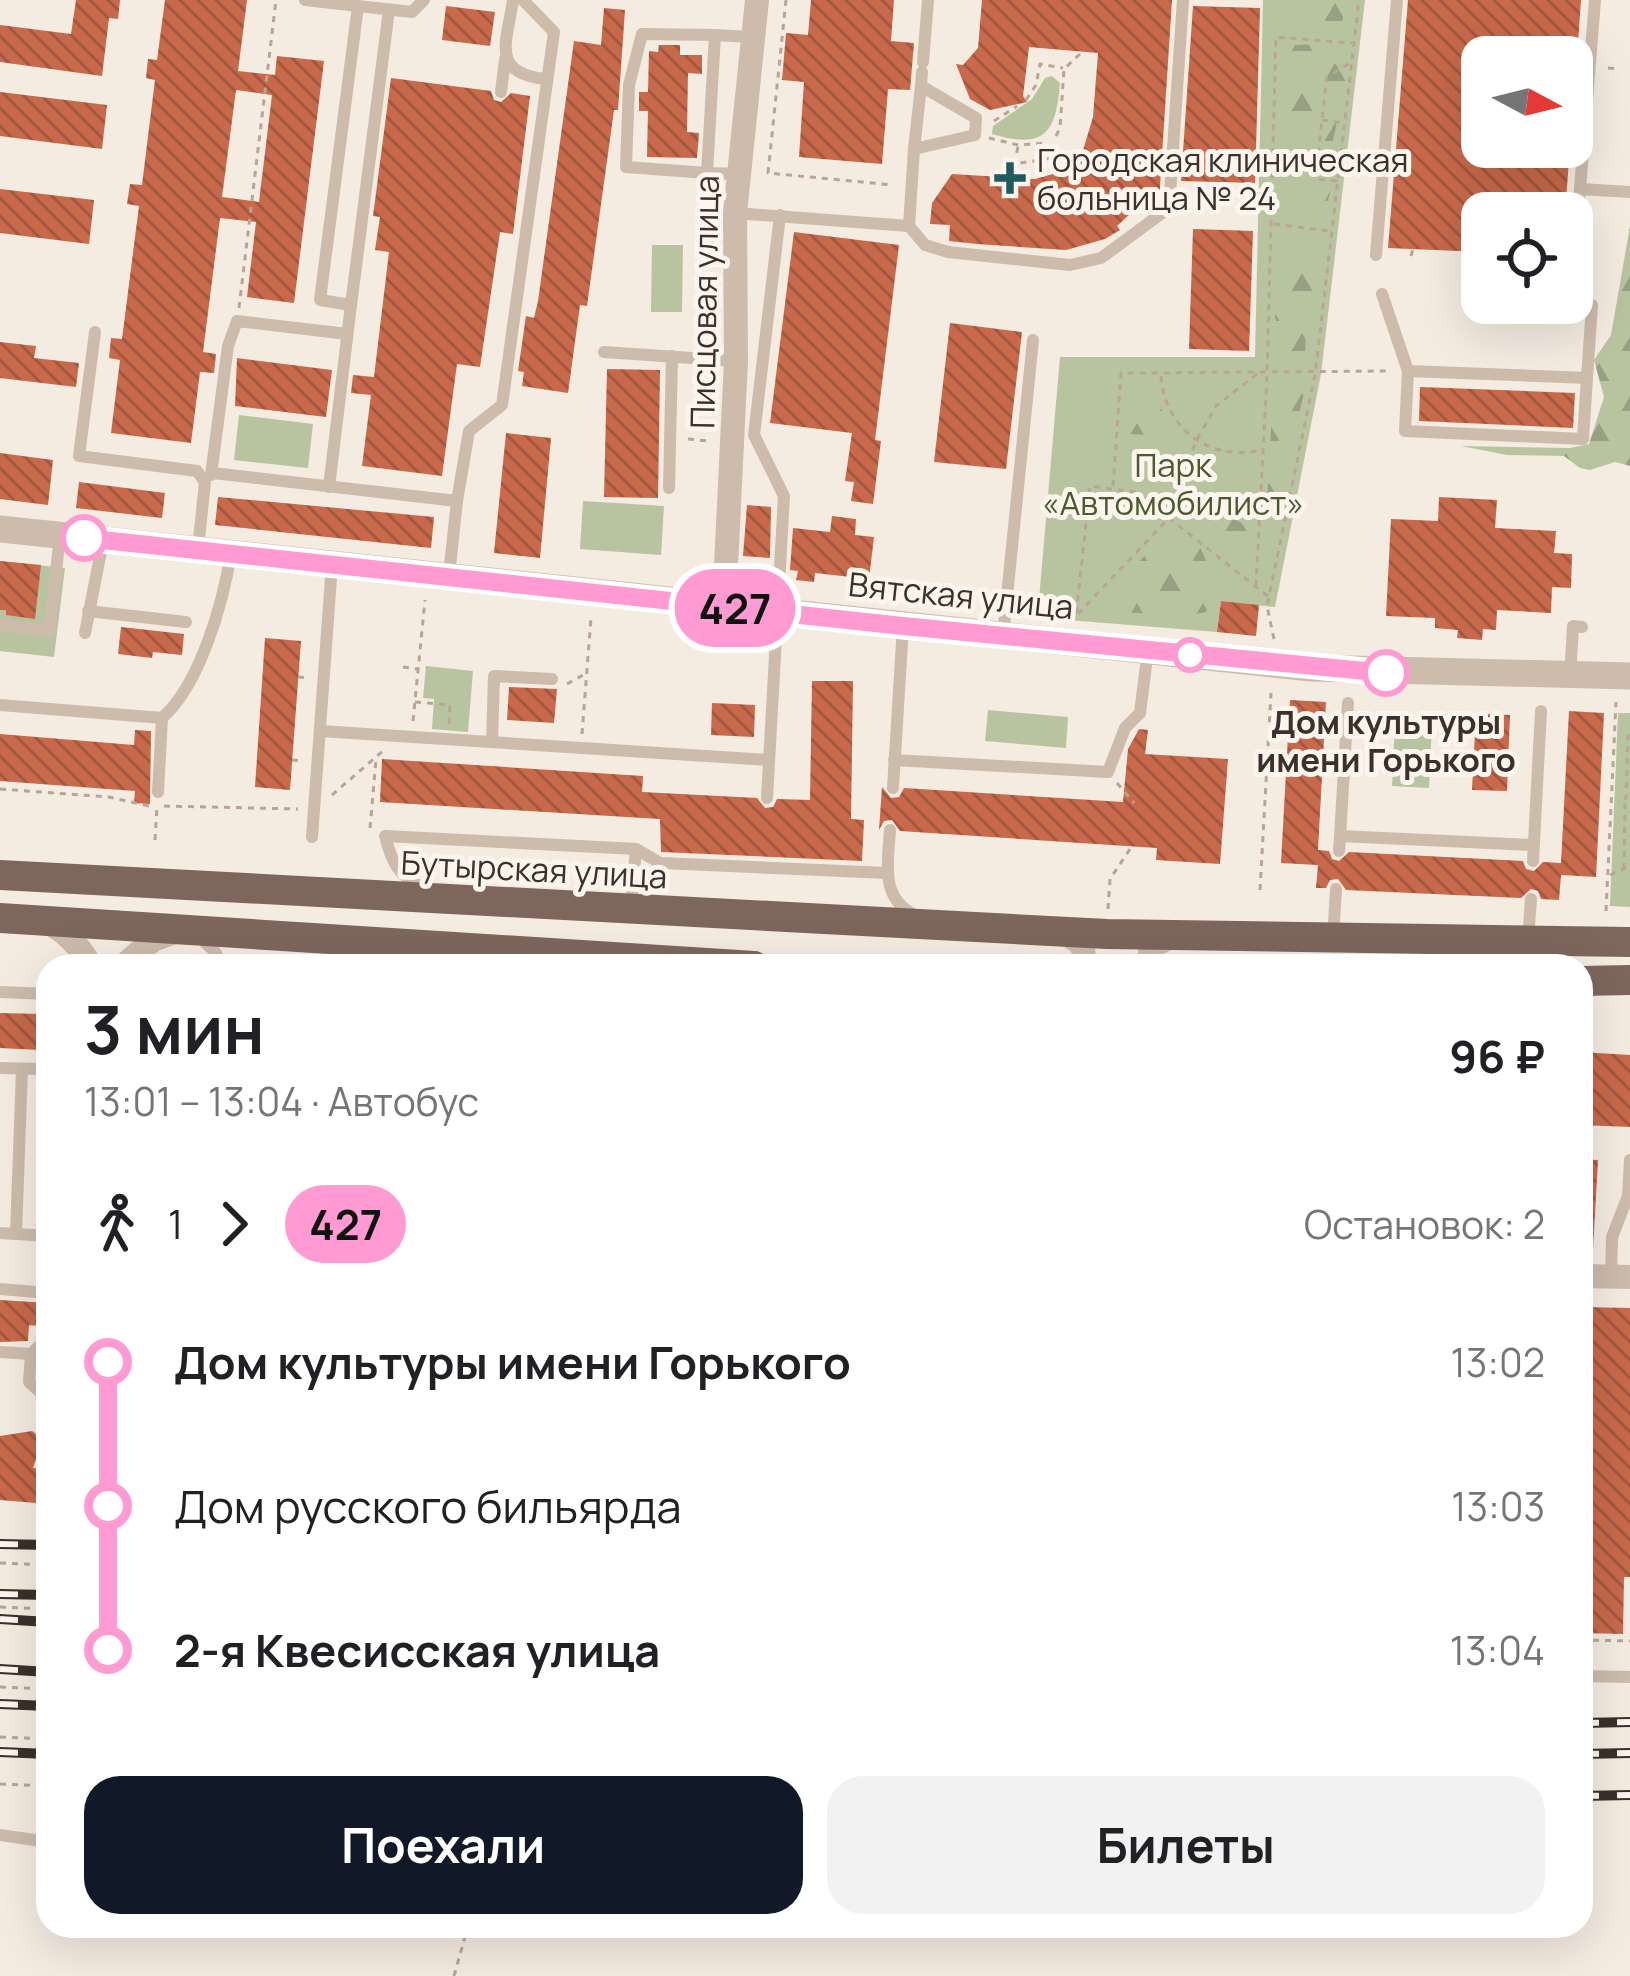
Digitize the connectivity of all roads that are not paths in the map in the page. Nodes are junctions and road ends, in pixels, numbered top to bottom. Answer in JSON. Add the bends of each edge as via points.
{"nodes":[{"id":1,"x":305,"y":0,"type":"edge"},
{"id":2,"x":424,"y":0,"type":"edge"},
{"id":3,"x":513,"y":0,"type":"edge"},
{"id":4,"x":523,"y":0,"type":"edge"},
{"id":5,"x":757,"y":0,"type":"edge"},
{"id":6,"x":928,"y":0,"type":"edge"},
{"id":7,"x":1183,"y":0,"type":"edge"},
{"id":8,"x":1397,"y":0,"type":"edge"},
{"id":9,"x":1595,"y":0,"type":"edge"},
{"id":10,"x":358,"y":6,"type":"junction"},
{"id":11,"x":389,"y":10,"type":"junction"},
{"id":12,"x":715,"y":35,"type":"junction"},
{"id":13,"x":754,"y":37,"type":"junction"},
{"id":14,"x":506,"y":58,"type":"junction"},
{"id":15,"x":922,"y":73,"type":"junction"},
{"id":16,"x":544,"y":79,"type":"dead end"},
{"id":17,"x":501,"y":92,"type":"dead end"},
{"id":18,"x":914,"y":149,"type":"junction"},
{"id":19,"x":707,"y":172,"type":"junction"},
{"id":20,"x":738,"y":174,"type":"junction"},
{"id":21,"x":1580,"y":189,"type":"junction"},
{"id":22,"x":1580,"y":192,"type":"edge"},
{"id":23,"x":1630,"y":193,"type":"edge"},
{"id":24,"x":735,"y":213,"type":"junction"},
{"id":25,"x":780,"y":215,"type":"junction"},
{"id":26,"x":910,"y":226,"type":"junction"},
{"id":27,"x":1376,"y":255,"type":"dead end"},
{"id":28,"x":1382,"y":295,"type":"dead end"},
{"id":29,"x":320,"y":301,"type":"junction"},
{"id":30,"x":351,"y":304,"type":"junction"},
{"id":31,"x":1591,"y":324,"type":"edge"},
{"id":32,"x":316,"y":330,"type":"junction"},
{"id":33,"x":95,"y":332,"type":"dead end"},
{"id":34,"x":347,"y":334,"type":"junction"},
{"id":35,"x":1033,"y":340,"type":"dead end"},
{"id":36,"x":604,"y":352,"type":"dead end"},
{"id":37,"x":672,"y":356,"type":"junction"},
{"id":38,"x":736,"y":361,"type":"junction"},
{"id":39,"x":1408,"y":370,"type":"junction"},
{"id":40,"x":1587,"y":378,"type":"junction"},
{"id":41,"x":209,"y":477,"type":"junction"},
{"id":42,"x":329,"y":487,"type":"junction"},
{"id":43,"x":669,"y":488,"type":"dead end"},
{"id":44,"x":457,"y":501,"type":"junction"},
{"id":45,"x":0,"y":529,"type":"edge"},
{"id":46,"x":60,"y":536,"type":"junction"},
{"id":47,"x":103,"y":540,"type":"junction"},
{"id":48,"x":198,"y":550,"type":"junction"},
{"id":49,"x":231,"y":554,"type":"junction"},
{"id":50,"x":332,"y":563,"type":"junction"},
{"id":51,"x":448,"y":575,"type":"junction"},
{"id":52,"x":724,"y":607,"type":"junction"},
{"id":53,"x":88,"y":611,"type":"junction"},
{"id":54,"x":776,"y":612,"type":"junction"},
{"id":55,"x":187,"y":622,"type":"dead end"},
{"id":56,"x":0,"y":625,"type":"edge"},
{"id":57,"x":903,"y":626,"type":"junction"},
{"id":58,"x":1582,"y":627,"type":"dead end"},
{"id":59,"x":86,"y":633,"type":"dead end"},
{"id":60,"x":1003,"y":637,"type":"junction"},
{"id":61,"x":1148,"y":650,"type":"junction"},
{"id":62,"x":1570,"y":676,"type":"junction"},
{"id":63,"x":1630,"y":676,"type":"edge"},
{"id":64,"x":552,"y":679,"type":"road end"},
{"id":65,"x":1348,"y":703,"type":"dead end"},
{"id":66,"x":0,"y":705,"type":"edge"},
{"id":67,"x":1541,"y":711,"type":"dead end"},
{"id":68,"x":162,"y":718,"type":"junction"},
{"id":69,"x":320,"y":731,"type":"junction"},
{"id":70,"x":492,"y":742,"type":"junction"},
{"id":71,"x":769,"y":760,"type":"junction"},
{"id":72,"x":894,"y":760,"type":"junction"},
{"id":73,"x":892,"y":788,"type":"dead end"},
{"id":74,"x":767,"y":798,"type":"dead end"},
{"id":75,"x":157,"y":799,"type":"road end"},
{"id":76,"x":890,"y":830,"type":"dead end"},
{"id":77,"x":1340,"y":836,"type":"junction"},
{"id":78,"x":312,"y":837,"type":"dead end"},
{"id":79,"x":1534,"y":845,"type":"junction"},
{"id":80,"x":636,"y":849,"type":"junction"},
{"id":81,"x":1339,"y":851,"type":"dead end"},
{"id":82,"x":1533,"y":861,"type":"dead end"},
{"id":83,"x":887,"y":872,"type":"junction"},
{"id":84,"x":0,"y":875,"type":"edge"},
{"id":85,"x":1336,"y":889,"type":"dead end"},
{"id":86,"x":1531,"y":899,"type":"dead end"},
{"id":87,"x":446,"y":900,"type":"junction"},
{"id":88,"x":631,"y":911,"type":"junction"},
{"id":89,"x":0,"y":919,"type":"edge"},
{"id":90,"x":44,"y":921,"type":"junction"},
{"id":91,"x":938,"y":927,"type":"junction"},
{"id":92,"x":188,"y":930,"type":"junction"},
{"id":93,"x":1063,"y":932,"type":"junction"},
{"id":94,"x":1172,"y":936,"type":"junction"},
{"id":95,"x":1333,"y":940,"type":"junction"},
{"id":96,"x":1528,"y":941,"type":"junction"},
{"id":97,"x":1630,"y":942,"type":"edge"},
{"id":98,"x":371,"y":951,"type":"edge"},
{"id":99,"x":81,"y":954,"type":"edge"},
{"id":100,"x":137,"y":954,"type":"edge"},
{"id":101,"x":216,"y":954,"type":"edge"},
{"id":102,"x":448,"y":954,"type":"edge"},
{"id":103,"x":1083,"y":954,"type":"edge"},
{"id":104,"x":1150,"y":954,"type":"edge"},
{"id":105,"x":1630,"y":980,"type":"edge"},
{"id":106,"x":1593,"y":981,"type":"edge"},
{"id":107,"x":0,"y":992,"type":"edge"},
{"id":108,"x":36,"y":994,"type":"edge"},
{"id":109,"x":0,"y":1068,"type":"edge"},
{"id":110,"x":22,"y":1069,"type":"junction"},
{"id":111,"x":36,"y":1069,"type":"edge"},
{"id":112,"x":1630,"y":1160,"type":"edge"},
{"id":113,"x":0,"y":1233,"type":"edge"},
{"id":114,"x":16,"y":1234,"type":"junction"},
{"id":115,"x":36,"y":1235,"type":"edge"},
{"id":116,"x":1620,"y":1277,"type":"edge"},
{"id":117,"x":0,"y":1289,"type":"edge"},
{"id":118,"x":36,"y":1292,"type":"edge"},
{"id":119,"x":36,"y":1349,"type":"edge"},
{"id":120,"x":0,"y":1352,"type":"edge"},
{"id":121,"x":31,"y":1354,"type":"junction"},
{"id":122,"x":36,"y":1388,"type":"edge"},
{"id":123,"x":1593,"y":1676,"type":"edge"},
{"id":124,"x":1630,"y":1677,"type":"edge"},
{"id":125,"x":0,"y":1834,"type":"edge"},
{"id":126,"x":36,"y":1840,"type":"edge"}],
"edges":[{"from":1,"to":10,"type":"lane"},
{"from":2,"to":11,"type":"lane","via":[[412,12]]},
{"from":3,"to":14,"type":"lane"},
{"from":4,"to":44,"type":"lane","via":[[554,32],[502,405],[470,431]]},
{"from":5,"to":13,"type":"street","name":"Писцовая улица"},
{"from":6,"to":15,"type":"lane"},
{"from":7,"to":26,"type":"lane","via":[[1169,208],[1101,258],[1070,265],[948,252],[926,245]]},
{"from":8,"to":27,"type":"lane"},
{"from":9,"to":21,"type":"lane"},
{"from":10,"to":11,"type":"lane"},
{"from":10,"to":29,"type":"lane"},
{"from":11,"to":30,"type":"lane"},
{"from":12,"to":13,"type":"lane"},
{"from":12,"to":19,"type":"lane"},
{"from":12,"to":19,"type":"lane","via":[[642,34],[629,86],[626,167]]},
{"from":13,"to":20,"type":"street","name":"Писцовая улица"},
{"from":14,"to":16,"type":"lane","via":[[522,76]]},
{"from":14,"to":17,"type":"lane"},
{"from":15,"to":18,"type":"lane"},
{"from":15,"to":18,"type":"lane","via":[[976,118],[975,135]]},
{"from":18,"to":26,"type":"lane"},
{"from":19,"to":20,"type":"lane"},
{"from":20,"to":24,"type":"street","name":"Писцовая улица"},
{"from":21,"to":22,"type":"lane"},
{"from":21,"to":23,"type":"lane"},
{"from":24,"to":25,"type":"lane"},
{"from":24,"to":38,"type":"street","name":"Писцовая улица"},
{"from":25,"to":26,"type":"lane"},
{"from":25,"to":54,"type":"lane","via":[[754,435],[784,496]]},
{"from":28,"to":39,"type":"lane"},
{"from":29,"to":30,"type":"lane"},
{"from":29,"to":32,"type":"lane"},
{"from":30,"to":34,"type":"lane"},
{"from":31,"to":40,"type":"lane"},
{"from":32,"to":34,"type":"lane"},
{"from":32,"to":41,"type":"lane","via":[[237,321]]},
{"from":33,"to":41,"type":"lane","via":[[79,456]]},
{"from":34,"to":42,"type":"lane"},
{"from":35,"to":60,"type":"lane"},
{"from":36,"to":37,"type":"lane"},
{"from":37,"to":38,"type":"lane"},
{"from":37,"to":43,"type":"lane"},
{"from":38,"to":52,"type":"street","name":"Писцовая улица"},
{"from":39,"to":40,"type":"lane"},
{"from":39,"to":40,"type":"lane","via":[[1405,431],[1583,439]]},
{"from":41,"to":42,"type":"lane"},
{"from":41,"to":48,"type":"lane"},
{"from":42,"to":44,"type":"lane"},
{"from":44,"to":51,"type":"lane"},
{"from":45,"to":46,"type":"street","name":"Вятская улица"},
{"from":46,"to":47,"type":"street","name":"Вятская улица"},
{"from":46,"to":56,"type":"lane","via":[[49,631]]},
{"from":47,"to":48,"type":"street","name":"Вятская улица"},
{"from":47,"to":53,"type":"lane"},
{"from":48,"to":49,"type":"street","name":"Вятская улица"},
{"from":49,"to":50,"type":"street","name":"Вятская улица"},
{"from":49,"to":68,"type":"lane","via":[[192,680]]},
{"from":50,"to":51,"type":"street","name":"Вятская улица"},
{"from":50,"to":69,"type":"lane"},
{"from":51,"to":52,"type":"street","name":"Вятская улица"},
{"from":52,"to":54,"type":"street","name":"Вятская улица"},
{"from":53,"to":55,"type":"lane"},
{"from":53,"to":59,"type":"lane"},
{"from":54,"to":57,"type":"street","name":"Вятская улица"},
{"from":54,"to":71,"type":"lane"},
{"from":57,"to":60,"type":"street","name":"Вятская улица"},
{"from":57,"to":72,"type":"lane"},
{"from":58,"to":62,"type":"lane","via":[[1574,626]]},
{"from":60,"to":61,"type":"street","name":"Вятская улица"},
{"from":61,"to":62,"type":"street","name":"Вятская улица","via":[[1311,668]]},
{"from":61,"to":72,"type":"lane","via":[[1140,713],[1125,728],[1108,772]]},
{"from":62,"to":63,"type":"street","name":"Вятская улица"},
{"from":64,"to":70,"type":"lane","via":[[494,676]]},
{"from":65,"to":77,"type":"lane"},
{"from":66,"to":68,"type":"lane"},
{"from":67,"to":79,"type":"lane"},
{"from":68,"to":75,"type":"lane"},
{"from":69,"to":70,"type":"lane"},
{"from":69,"to":78,"type":"lane"},
{"from":70,"to":71,"type":"lane"},
{"from":71,"to":74,"type":"lane"},
{"from":72,"to":73,"type":"lane"},
{"from":76,"to":83,"type":"lane"},
{"from":77,"to":79,"type":"lane"},
{"from":77,"to":81,"type":"lane"},
{"from":79,"to":82,"type":"lane"},
{"from":80,"to":83,"type":"lane","via":[[660,863]]},
{"from":80,"to":87,"type":"lane","via":[[385,836],[406,880]]},
{"from":80,"to":88,"type":"lane"},
{"from":83,"to":91,"type":"lane","via":[[893,899]]},
{"from":84,"to":87,"type":"main road","name":"Бутырская улица"},
{"from":85,"to":95,"type":"lane"},
{"from":86,"to":96,"type":"lane"},
{"from":87,"to":88,"type":"main road","name":"Бутырская улица"},
{"from":88,"to":91,"type":"main road","name":"Бутырская улица"},
{"from":89,"to":90,"type":"main road"},
{"from":90,"to":92,"type":"main road"},
{"from":90,"to":99,"type":"street"},
{"from":91,"to":93,"type":"main road","name":"Бутырская улица"},
{"from":92,"to":98,"type":"main road"},
{"from":92,"to":100,"type":"street"},
{"from":92,"to":101,"type":"lane"},
{"from":93,"to":94,"type":"main road","name":"Бутырская улица"},
{"from":93,"to":103,"type":"street","via":[[1078,938]]},
{"from":94,"to":95,"type":"main road","name":"Бутырская улица"},
{"from":94,"to":104,"type":"street"},
{"from":95,"to":96,"type":"main road","name":"Бутырская улица"},
{"from":96,"to":97,"type":"main road","name":"Бутырская улица"},
{"from":98,"to":102,"type":"main road"},
{"from":105,"to":106,"type":"main road"},
{"from":107,"to":108,"type":"lane"},
{"from":109,"to":110,"type":"lane"},
{"from":110,"to":111,"type":"lane"},
{"from":110,"to":114,"type":"lane"},
{"from":112,"to":116,"type":"lane","via":[[1628,1196],[1612,1237]]},
{"from":113,"to":114,"type":"lane"},
{"from":114,"to":115,"type":"lane"},
{"from":117,"to":118,"type":"lane"},
{"from":119,"to":121,"type":"lane"},
{"from":120,"to":121,"type":"lane"},
{"from":121,"to":122,"type":"lane","via":[[29,1382]]},
{"from":123,"to":124,"type":"lane"},
{"from":125,"to":126,"type":"lane"}]}
